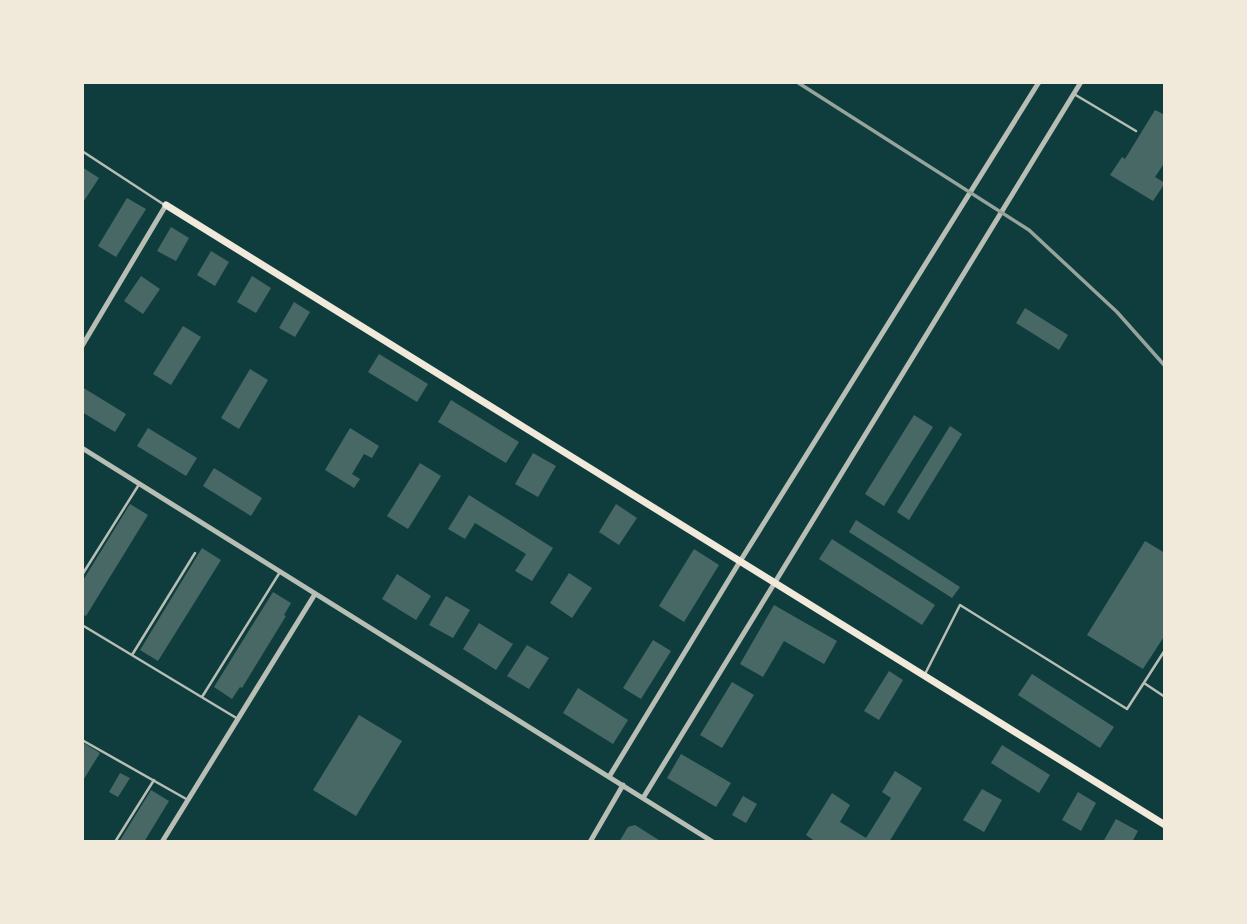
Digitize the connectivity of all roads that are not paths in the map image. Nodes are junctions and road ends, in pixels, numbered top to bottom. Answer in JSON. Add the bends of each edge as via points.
{"nodes":[{"id":1,"x":1039,"y":82,"type":"edge"},
{"id":2,"x":1082,"y":82,"type":"edge"},
{"id":3,"x":1074,"y":94,"type":"junction"},
{"id":4,"x":1136,"y":131,"type":"dead end"},
{"id":5,"x":82,"y":151,"type":"edge"},
{"id":6,"x":166,"y":205,"type":"junction"},
{"id":7,"x":85,"y":337,"type":"edge"},
{"id":8,"x":82,"y":346,"type":"edge"},
{"id":9,"x":82,"y":448,"type":"edge"},
{"id":10,"x":139,"y":483,"type":"junction"},
{"id":11,"x":195,"y":553,"type":"dead end"},
{"id":12,"x":738,"y":563,"type":"junction"},
{"id":13,"x":280,"y":572,"type":"junction"},
{"id":14,"x":82,"y":575,"type":"edge"},
{"id":15,"x":774,"y":584,"type":"junction"},
{"id":16,"x":316,"y":593,"type":"junction"},
{"id":17,"x":82,"y":625,"type":"edge"},
{"id":18,"x":1165,"y":650,"type":"edge"},
{"id":19,"x":132,"y":655,"type":"junction"},
{"id":20,"x":924,"y":677,"type":"junction"},
{"id":21,"x":1144,"y":683,"type":"junction"},
{"id":22,"x":202,"y":697,"type":"junction"},
{"id":23,"x":1165,"y":698,"type":"edge"},
{"id":24,"x":238,"y":719,"type":"junction"},
{"id":25,"x":82,"y":740,"type":"edge"},
{"id":26,"x":610,"y":777,"type":"junction"},
{"id":27,"x":154,"y":780,"type":"junction"},
{"id":28,"x":623,"y":785,"type":"junction"},
{"id":29,"x":643,"y":798,"type":"junction"},
{"id":30,"x":188,"y":800,"type":"junction"},
{"id":31,"x":1165,"y":825,"type":"edge"},
{"id":32,"x":115,"y":842,"type":"edge"},
{"id":33,"x":162,"y":842,"type":"edge"},
{"id":34,"x":590,"y":842,"type":"edge"},
{"id":35,"x":713,"y":842,"type":"edge"}],
"edges":[{"from":1,"to":12,"type":"street"},
{"from":2,"to":3,"type":"street"},
{"from":3,"to":4,"type":"lane"},
{"from":3,"to":15,"type":"street"},
{"from":5,"to":6,"type":"lane"},
{"from":6,"to":7,"type":"street"},
{"from":6,"to":12,"type":"main road"},
{"from":7,"to":8,"type":"street"},
{"from":9,"to":10,"type":"street"},
{"from":10,"to":13,"type":"street"},
{"from":10,"to":14,"type":"lane"},
{"from":11,"to":19,"type":"lane"},
{"from":12,"to":15,"type":"main road"},
{"from":12,"to":26,"type":"street"},
{"from":13,"to":16,"type":"street"},
{"from":13,"to":22,"type":"lane"},
{"from":15,"to":20,"type":"main road"},
{"from":15,"to":29,"type":"street"},
{"from":16,"to":24,"type":"street"},
{"from":16,"to":26,"type":"street"},
{"from":17,"to":19,"type":"lane"},
{"from":18,"to":21,"type":"lane"},
{"from":19,"to":22,"type":"lane"},
{"from":20,"to":21,"type":"lane","via":[[960,604],[1127,709]]},
{"from":20,"to":31,"type":"main road"},
{"from":21,"to":23,"type":"lane"},
{"from":22,"to":24,"type":"lane"},
{"from":24,"to":30,"type":"street"},
{"from":25,"to":27,"type":"lane"},
{"from":26,"to":28,"type":"street"},
{"from":27,"to":30,"type":"lane"},
{"from":27,"to":32,"type":"lane"},
{"from":28,"to":29,"type":"street"},
{"from":28,"to":34,"type":"street"},
{"from":29,"to":35,"type":"street"},
{"from":30,"to":33,"type":"street"}]}
